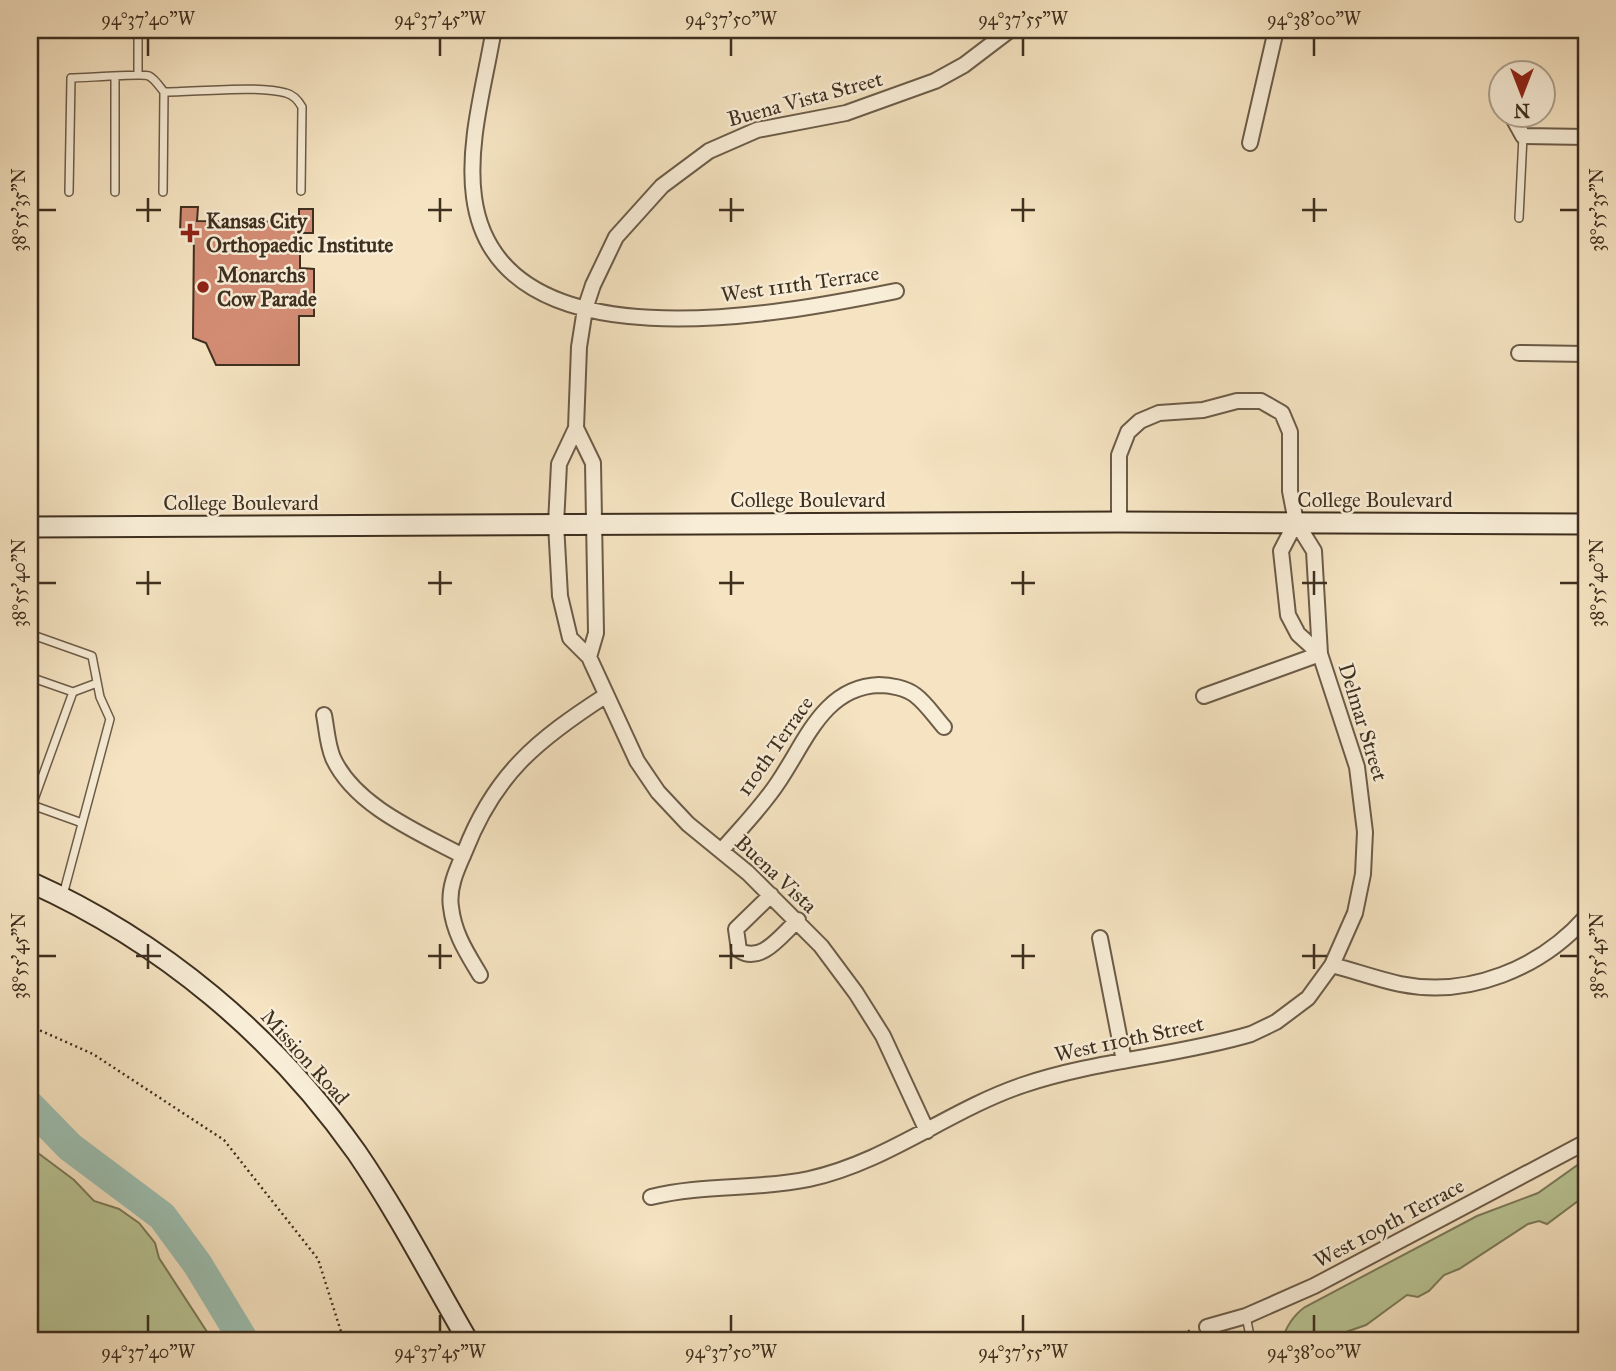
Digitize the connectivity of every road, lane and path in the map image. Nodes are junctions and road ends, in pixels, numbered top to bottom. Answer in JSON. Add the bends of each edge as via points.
{"nodes":[{"id":1,"x":138,"y":30,"type":"edge"},
{"id":2,"x":1010,"y":30,"type":"edge"},
{"id":3,"x":1276,"y":30,"type":"edge"},
{"id":4,"x":494,"y":34,"type":"dead end"},
{"id":5,"x":138,"y":73,"type":"junction"},
{"id":6,"x":115,"y":78,"type":"junction"},
{"id":7,"x":164,"y":92,"type":"junction"},
{"id":8,"x":1520,"y":130,"type":"edge"},
{"id":9,"x":1523,"y":136,"type":"junction"},
{"id":10,"x":1586,"y":137,"type":"edge"},
{"id":11,"x":1250,"y":143,"type":"dead end"},
{"id":12,"x":301,"y":191,"type":"dead end"},
{"id":13,"x":69,"y":192,"type":"dead end"},
{"id":14,"x":115,"y":192,"type":"dead end"},
{"id":15,"x":163,"y":192,"type":"dead end"},
{"id":16,"x":1519,"y":218,"type":"dead end"},
{"id":17,"x":896,"y":291,"type":"dead end"},
{"id":18,"x":585,"y":309,"type":"junction"},
{"id":19,"x":1519,"y":353,"type":"dead end"},
{"id":20,"x":1586,"y":354,"type":"edge"},
{"id":21,"x":576,"y":428,"type":"junction"},
{"id":22,"x":1119,"y":522,"type":"junction"},
{"id":23,"x":1296,"y":522,"type":"junction"},
{"id":24,"x":556,"y":524,"type":"junction"},
{"id":25,"x":595,"y":524,"type":"junction"},
{"id":26,"x":1586,"y":524,"type":"edge"},
{"id":27,"x":30,"y":527,"type":"edge"},
{"id":28,"x":30,"y":634,"type":"edge"},
{"id":29,"x":1320,"y":654,"type":"junction"},
{"id":30,"x":589,"y":656,"type":"junction"},
{"id":31,"x":30,"y":677,"type":"edge"},
{"id":32,"x":97,"y":683,"type":"junction"},
{"id":33,"x":73,"y":692,"type":"junction"},
{"id":34,"x":605,"y":696,"type":"junction"},
{"id":35,"x":1204,"y":696,"type":"dead end"},
{"id":36,"x":324,"y":715,"type":"dead end"},
{"id":37,"x":944,"y":727,"type":"dead end"},
{"id":38,"x":82,"y":823,"type":"junction"},
{"id":39,"x":721,"y":851,"type":"junction"},
{"id":40,"x":463,"y":856,"type":"junction"},
{"id":41,"x":30,"y":882,"type":"edge"},
{"id":42,"x":771,"y":895,"type":"junction"},
{"id":43,"x":63,"y":897,"type":"junction"},
{"id":44,"x":1586,"y":917,"type":"edge"},
{"id":45,"x":798,"y":920,"type":"junction"},
{"id":46,"x":1100,"y":938,"type":"dead end"},
{"id":47,"x":1332,"y":965,"type":"junction"},
{"id":48,"x":481,"y":975,"type":"dead end"},
{"id":49,"x":30,"y":1026,"type":"edge"},
{"id":50,"x":1124,"y":1061,"type":"junction"},
{"id":51,"x":927,"y":1131,"type":"junction"},
{"id":52,"x":1586,"y":1142,"type":"edge"},
{"id":53,"x":651,"y":1197,"type":"dead end"},
{"id":54,"x":1246,"y":1316,"type":"junction"},
{"id":55,"x":1206,"y":1327,"type":"joint"},
{"id":56,"x":344,"y":1341,"type":"edge"},
{"id":57,"x":468,"y":1341,"type":"edge"},
{"id":58,"x":1145,"y":1341,"type":"edge"},
{"id":59,"x":1251,"y":1341,"type":"edge"}],
"edges":[{"from":1,"to":5,"type":"lane"},
{"from":2,"to":18,"type":"street","name":"Buena Vista Street","via":[[935,81],[846,113],[757,130],[709,151],[662,186],[616,237]]},
{"from":3,"to":11,"type":"street"},
{"from":4,"to":18,"type":"street","name":"West 111th Terrace","via":[[476,131],[473,173],[479,217],[500,261],[518,279],[554,299]]},
{"from":5,"to":6,"type":"lane"},
{"from":5,"to":7,"type":"lane","via":[[149,76]]},
{"from":6,"to":13,"type":"lane","via":[[71,78]]},
{"from":6,"to":14,"type":"lane"},
{"from":7,"to":12,"type":"lane","via":[[256,91],[294,96],[302,107]]},
{"from":7,"to":15,"type":"lane"},
{"from":8,"to":9,"type":"street"},
{"from":9,"to":10,"type":"street"},
{"from":9,"to":16,"type":"lane"},
{"from":17,"to":18,"type":"street","name":"West 111th Terrace","via":[[732,317]]},
{"from":18,"to":21,"type":"street","name":"Buena Vista Street"},
{"from":19,"to":20,"type":"street"},
{"from":21,"to":24,"type":"street","name":"Buena Vista Street","via":[[559,464]]},
{"from":21,"to":25,"type":"street","name":"Buena Vista Street","via":[[593,463]]},
{"from":22,"to":23,"type":"main road","name":"College Boulevard"},
{"from":22,"to":23,"type":"street","via":[[1119,455],[1128,432],[1140,421],[1160,413],[1262,401],[1282,413],[1290,432],[1290,491]]},
{"from":22,"to":25,"type":"main road","name":"College Boulevard"},
{"from":23,"to":26,"type":"main road","name":"College Boulevard"},
{"from":23,"to":29,"type":"street","name":"Delmar Street","via":[[1314,551]]},
{"from":23,"to":29,"type":"street","name":"Delmar Street","via":[[1281,551],[1288,615],[1298,635]]},
{"from":24,"to":25,"type":"main road","name":"College Boulevard"},
{"from":24,"to":27,"type":"main road","name":"College Boulevard"},
{"from":24,"to":30,"type":"street","name":"Buena Vista","via":[[560,596],[570,638]]},
{"from":25,"to":30,"type":"street","via":[[596,633]]},
{"from":28,"to":32,"type":"lane","via":[[92,656]]},
{"from":29,"to":35,"type":"street"},
{"from":29,"to":47,"type":"street","name":"Delmar Street","via":[[1357,767],[1365,832],[1355,913]]},
{"from":30,"to":34,"type":"street","name":"Buena Vista"},
{"from":31,"to":33,"type":"lane"},
{"from":32,"to":33,"type":"lane"},
{"from":32,"to":38,"type":"lane","via":[[110,719]]},
{"from":33,"to":38,"type":"lane","via":[[32,805]]},
{"from":34,"to":39,"type":"street","name":"Buena Vista","via":[[637,761],[659,792]]},
{"from":34,"to":40,"type":"street","via":[[529,750],[480,812]]},
{"from":36,"to":40,"type":"street","via":[[334,760],[360,792],[407,827]]},
{"from":37,"to":39,"type":"street","name":"110th Terrace","via":[[915,694],[901,688],[863,686],[843,694],[827,707],[777,784]]},
{"from":38,"to":43,"type":"lane"},
{"from":39,"to":42,"type":"street","name":"Buena Vista"},
{"from":40,"to":48,"type":"street","via":[[450,890],[450,907],[456,935]]},
{"from":41,"to":43,"type":"main road","name":"Mission Road"},
{"from":42,"to":45,"type":"street","name":"Buena Vista"},
{"from":42,"to":45,"type":"street","via":[[736,929],[739,950],[752,956],[762,953]]},
{"from":43,"to":57,"type":"main road","name":"Mission Road","via":[[146,945],[214,996],[280,1059],[357,1154]]},
{"from":44,"to":47,"type":"street","via":[[1561,941],[1518,969],[1463,985],[1401,984]]},
{"from":45,"to":51,"type":"street","name":"Buena Vista","via":[[856,993],[883,1037]]},
{"from":46,"to":50,"type":"street"},
{"from":47,"to":50,"type":"street","name":"West 110th Street","via":[[1308,998],[1251,1034]]},
{"from":49,"to":56,"type":"path","via":[[93,1054],[224,1140],[318,1259]]},
{"from":50,"to":51,"type":"street","name":"West 110th Street","via":[[1023,1085]]},
{"from":51,"to":53,"type":"street","name":"West 110th Street","via":[[872,1159],[809,1179],[685,1189]]},
{"from":52,"to":54,"type":"street","name":"West 109th Terrace","via":[[1314,1286]]},
{"from":54,"to":55,"type":"street","name":"West 109th Terrace"},
{"from":54,"to":59,"type":"lane"},
{"from":55,"to":58,"type":"path"}]}
